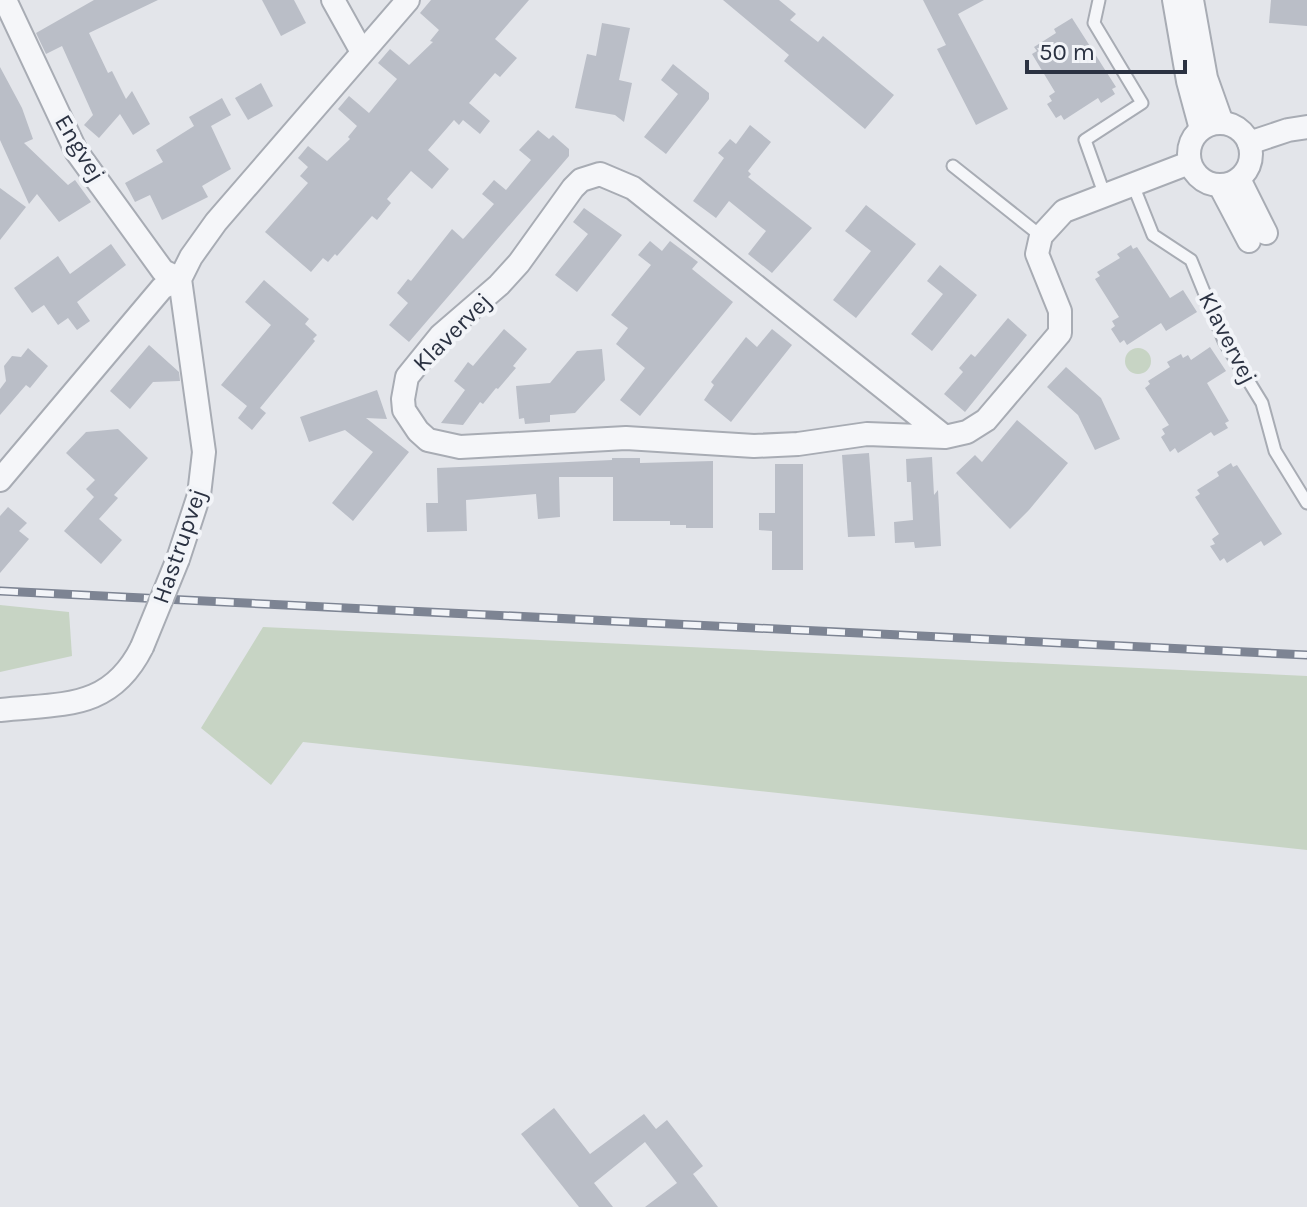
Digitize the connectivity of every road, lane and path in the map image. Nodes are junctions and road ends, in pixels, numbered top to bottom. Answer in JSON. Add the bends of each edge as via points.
{"nodes":[{"id":1,"x":5,"y":0,"type":"edge"},
{"id":2,"x":333,"y":0,"type":"edge"},
{"id":3,"x":408,"y":0,"type":"edge"},
{"id":4,"x":1099,"y":0,"type":"edge"},
{"id":5,"x":1174,"y":0,"type":"edge"},
{"id":6,"x":1192,"y":0,"type":"edge"},
{"id":7,"x":362,"y":52,"type":"junction"},
{"id":8,"x":1212,"y":126,"type":"junction"},
{"id":9,"x":1307,"y":127,"type":"edge"},
{"id":10,"x":1249,"y":143,"type":"junction"},
{"id":11,"x":1189,"y":163,"type":"junction"},
{"id":12,"x":953,"y":166,"type":"dead end"},
{"id":13,"x":1230,"y":182,"type":"junction"},
{"id":14,"x":1133,"y":185,"type":"junction"},
{"id":15,"x":1105,"y":196,"type":"junction"},
{"id":16,"x":1041,"y":236,"type":"junction"},
{"id":17,"x":1258,"y":237,"type":"dead end"},
{"id":18,"x":180,"y":279,"type":"junction"},
{"id":19,"x":945,"y":437,"type":"junction"},
{"id":20,"x":0,"y":480,"type":"edge"},
{"id":21,"x":1307,"y":503,"type":"edge"},
{"id":22,"x":0,"y":710,"type":"edge"}],
"edges":[{"from":1,"to":18,"type":"street","name":"Engvej","via":[[76,151],[163,271]]},
{"from":2,"to":7,"type":"street"},
{"from":3,"to":7,"type":"street"},
{"from":4,"to":15,"type":"lane","via":[[1094,23],[1142,103],[1085,140]]},
{"from":5,"to":8,"type":"street","via":[[1188,81]]},
{"from":6,"to":8,"type":"street"},
{"from":7,"to":18,"type":"street","via":[[216,222]]},
{"from":8,"to":10,"type":"street","via":[[1237,128]]},
{"from":8,"to":11,"type":"street","via":[[1189,146]]},
{"from":9,"to":10,"type":"street"},
{"from":10,"to":13,"type":"street","via":[[1250,164]]},
{"from":11,"to":13,"type":"street","via":[[1199,178],[1213,185]]},
{"from":11,"to":14,"type":"street"},
{"from":12,"to":16,"type":"lane"},
{"from":13,"to":17,"type":"street"},
{"from":14,"to":15,"type":"street"},
{"from":14,"to":21,"type":"lane","name":"Klavervej","via":[[1153,235],[1191,260],[1224,341],[1262,403],[1275,451]]},
{"from":15,"to":16,"type":"street","via":[[1064,211]]},
{"from":16,"to":19,"type":"street","name":"Klavervej","via":[[1037,254],[1060,311],[1060,333],[986,420]]},
{"from":18,"to":20,"type":"street","via":[[162,288]]},
{"from":18,"to":22,"type":"street","name":"Hastrupvej","bridge":true,"via":[[204,452],[199,495],[142,647],[131,669],[103,693]]},
{"from":19,"to":19,"type":"street","name":"Klavervej","via":[[867,434],[754,446],[626,438],[460,447],[428,440],[418,431],[404,410],[403,388],[441,335],[519,263],[573,188],[600,174],[633,188]]}]}
